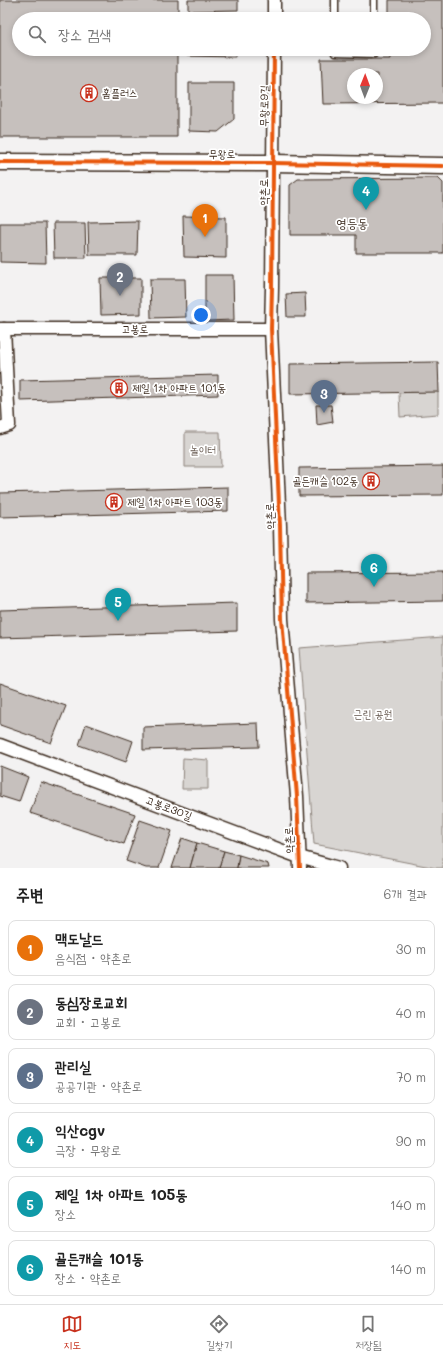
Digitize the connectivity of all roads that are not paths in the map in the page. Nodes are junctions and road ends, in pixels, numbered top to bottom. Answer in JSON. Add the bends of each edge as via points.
{"nodes":[{"id":1,"x":274,"y":0,"type":"edge"},
{"id":2,"x":335,"y":0,"type":"edge"},
{"id":3,"x":374,"y":0,"type":"edge"},
{"id":4,"x":274,"y":12,"type":"edge"},
{"id":5,"x":335,"y":12,"type":"edge"},
{"id":6,"x":374,"y":12,"type":"edge"},
{"id":7,"x":274,"y":56,"type":"edge"},
{"id":8,"x":0,"y":162,"type":"edge"},
{"id":9,"x":273,"y":164,"type":"junction"},
{"id":10,"x":443,"y":166,"type":"edge"},
{"id":11,"x":2,"y":329,"type":"edge"},
{"id":12,"x":271,"y":329,"type":"junction"},
{"id":13,"x":0,"y":428,"type":"edge"},
{"id":14,"x":0,"y":744,"type":"edge"},
{"id":15,"x":299,"y":863,"type":"edge"},
{"id":16,"x":339,"y":868,"type":"edge"}],
"edges":[{"from":1,"to":4,"type":"street"},
{"from":2,"to":5,"type":"lane"},
{"from":3,"to":6,"type":"lane"},
{"from":7,"to":9,"type":"street","name":"무왕로9길"},
{"from":8,"to":9,"type":"street","name":"무왕로"},
{"from":9,"to":10,"type":"street","name":"무왕로"},
{"from":9,"to":12,"type":"street","name":"약촌로"},
{"from":11,"to":12,"type":"street","name":"고봉로"},
{"from":11,"to":13,"type":"street","via":[[9,425]]},
{"from":12,"to":15,"type":"street","name":"약촌로","via":[[282,619],[297,796]]},
{"from":14,"to":15,"type":"street","name":"고봉로30길"},
{"from":15,"to":16,"type":"street","name":"고봉로30길"}]}
